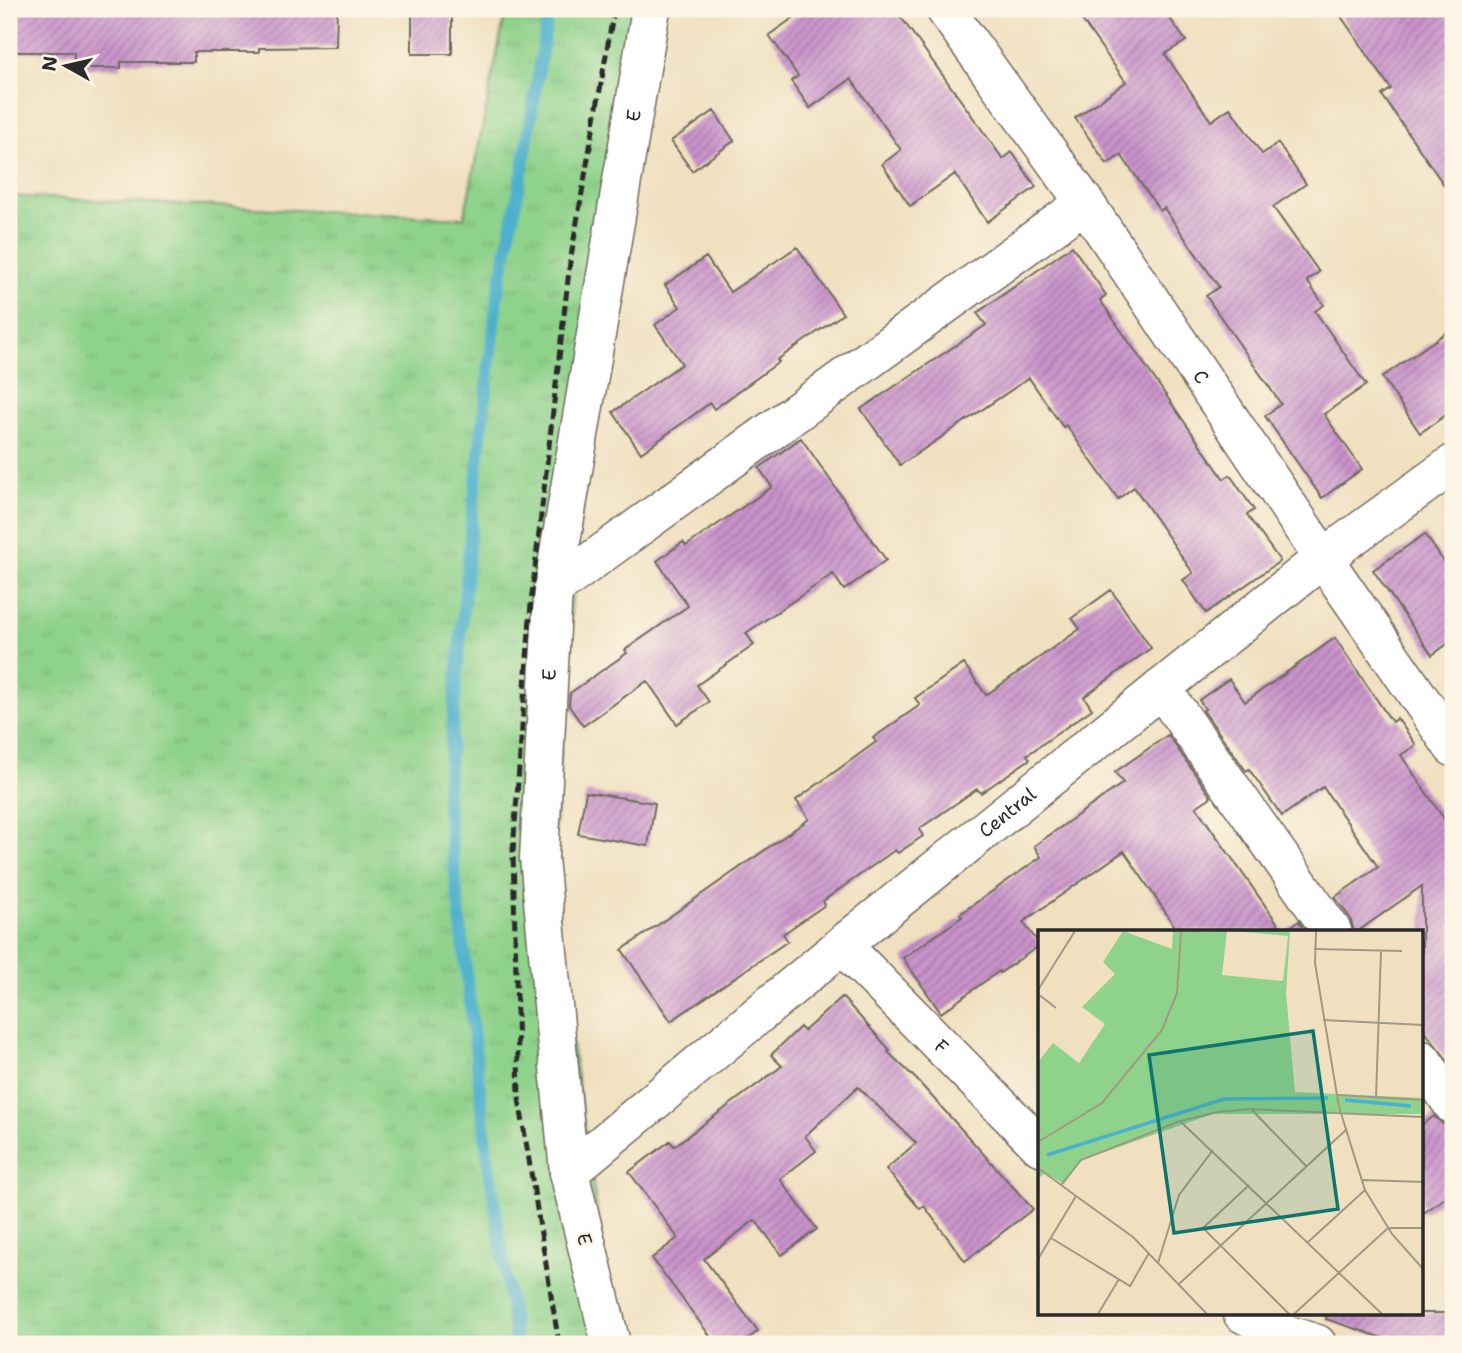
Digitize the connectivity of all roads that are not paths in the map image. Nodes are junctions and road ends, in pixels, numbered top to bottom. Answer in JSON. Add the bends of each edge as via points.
{"nodes":[{"id":1,"x":650,"y":9,"type":"edge"},
{"id":2,"x":944,"y":9,"type":"edge"},
{"id":3,"x":1085,"y":203,"type":"junction"},
{"id":4,"x":1453,"y":464,"type":"edge"},
{"id":5,"x":1323,"y":558,"type":"junction"},
{"id":6,"x":553,"y":589,"type":"junction"},
{"id":7,"x":1161,"y":688,"type":"junction"},
{"id":8,"x":1453,"y":747,"type":"edge"},
{"id":9,"x":1331,"y":930,"type":"edge"},
{"id":10,"x":842,"y":945,"type":"junction"},
{"id":11,"x":1424,"y":1063,"type":"edge"},
{"id":12,"x":1453,"y":1105,"type":"edge"},
{"id":13,"x":1038,"y":1144,"type":"edge"},
{"id":14,"x":569,"y":1172,"type":"junction"},
{"id":15,"x":1244,"y":1314,"type":"edge"},
{"id":16,"x":611,"y":1344,"type":"edge"},
{"id":17,"x":1317,"y":1344,"type":"edge"}],
"edges":[{"from":1,"to":6,"type":"street","name":"E"},
{"from":2,"to":3,"type":"street","name":"C"},
{"from":3,"to":5,"type":"street","name":"C"},
{"from":3,"to":6,"type":"street"},
{"from":4,"to":5,"type":"street","name":"Central"},
{"from":5,"to":7,"type":"street","name":"Central"},
{"from":5,"to":8,"type":"street","name":"C"},
{"from":6,"to":14,"type":"street","name":"E","via":[[539,858]]},
{"from":7,"to":9,"type":"street"},
{"from":7,"to":10,"type":"street","name":"Central"},
{"from":10,"to":13,"type":"street","name":"F"},
{"from":10,"to":14,"type":"street","name":"Central"},
{"from":11,"to":12,"type":"street"},
{"from":14,"to":16,"type":"street","name":"E"},
{"from":15,"to":17,"type":"street","via":[[1275,1331]]}]}
